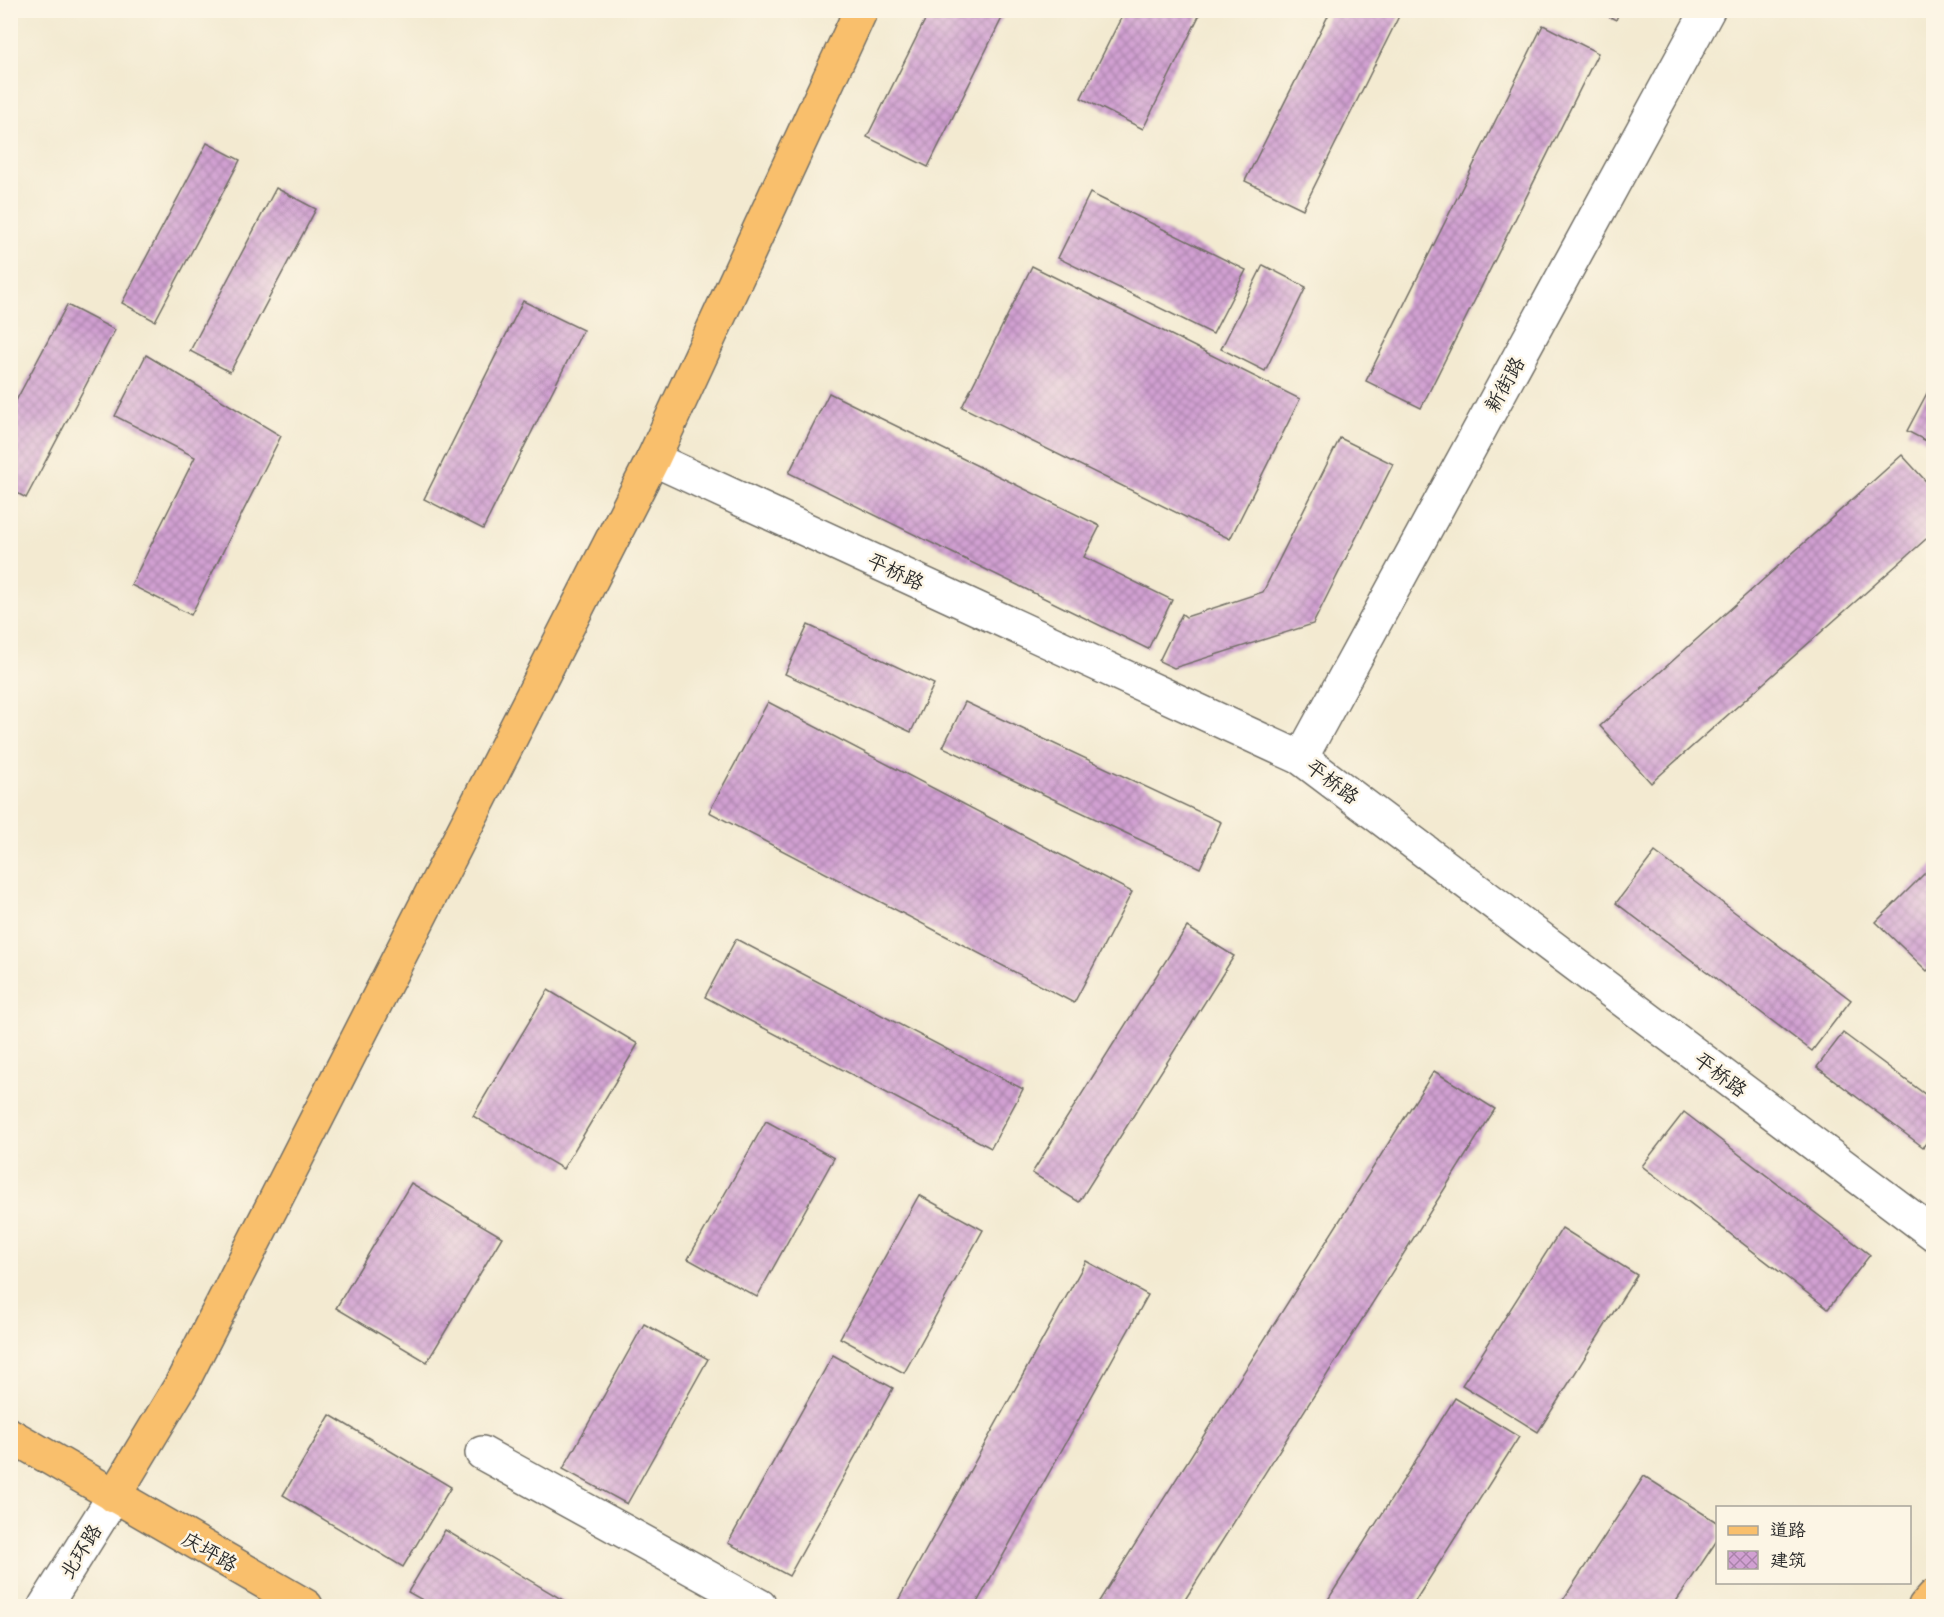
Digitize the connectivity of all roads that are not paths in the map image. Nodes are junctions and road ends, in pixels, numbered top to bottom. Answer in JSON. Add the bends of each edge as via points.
{"nodes":[{"id":1,"x":861,"y":10,"type":"edge"},
{"id":2,"x":1708,"y":10,"type":"edge"},
{"id":3,"x":653,"y":459,"type":"junction"},
{"id":4,"x":1301,"y":758,"type":"junction"},
{"id":5,"x":1934,"y":1234,"type":"edge"},
{"id":6,"x":10,"y":1435,"type":"edge"},
{"id":7,"x":482,"y":1453,"type":"dead end"},
{"id":8,"x":114,"y":1496,"type":"junction"},
{"id":9,"x":1934,"y":1596,"type":"edge"},
{"id":10,"x":45,"y":1606,"type":"edge"},
{"id":11,"x":306,"y":1606,"type":"edge"},
{"id":12,"x":760,"y":1606,"type":"edge"},
{"id":13,"x":1925,"y":1606,"type":"edge"}],
"edges":[{"from":1,"to":3,"type":"main road"},
{"from":2,"to":4,"type":"street","name":"新街路"},
{"from":3,"to":4,"type":"street","name":"平桥路"},
{"from":3,"to":8,"type":"main road","via":[[182,1385]]},
{"from":4,"to":5,"type":"street","name":"平桥路"},
{"from":6,"to":8,"type":"main road","name":"庆坪路"},
{"from":7,"to":12,"type":"street"},
{"from":8,"to":10,"type":"street","name":"北环路"},
{"from":8,"to":11,"type":"main road","name":"庆坪路"},
{"from":9,"to":13,"type":"main road"}]}
